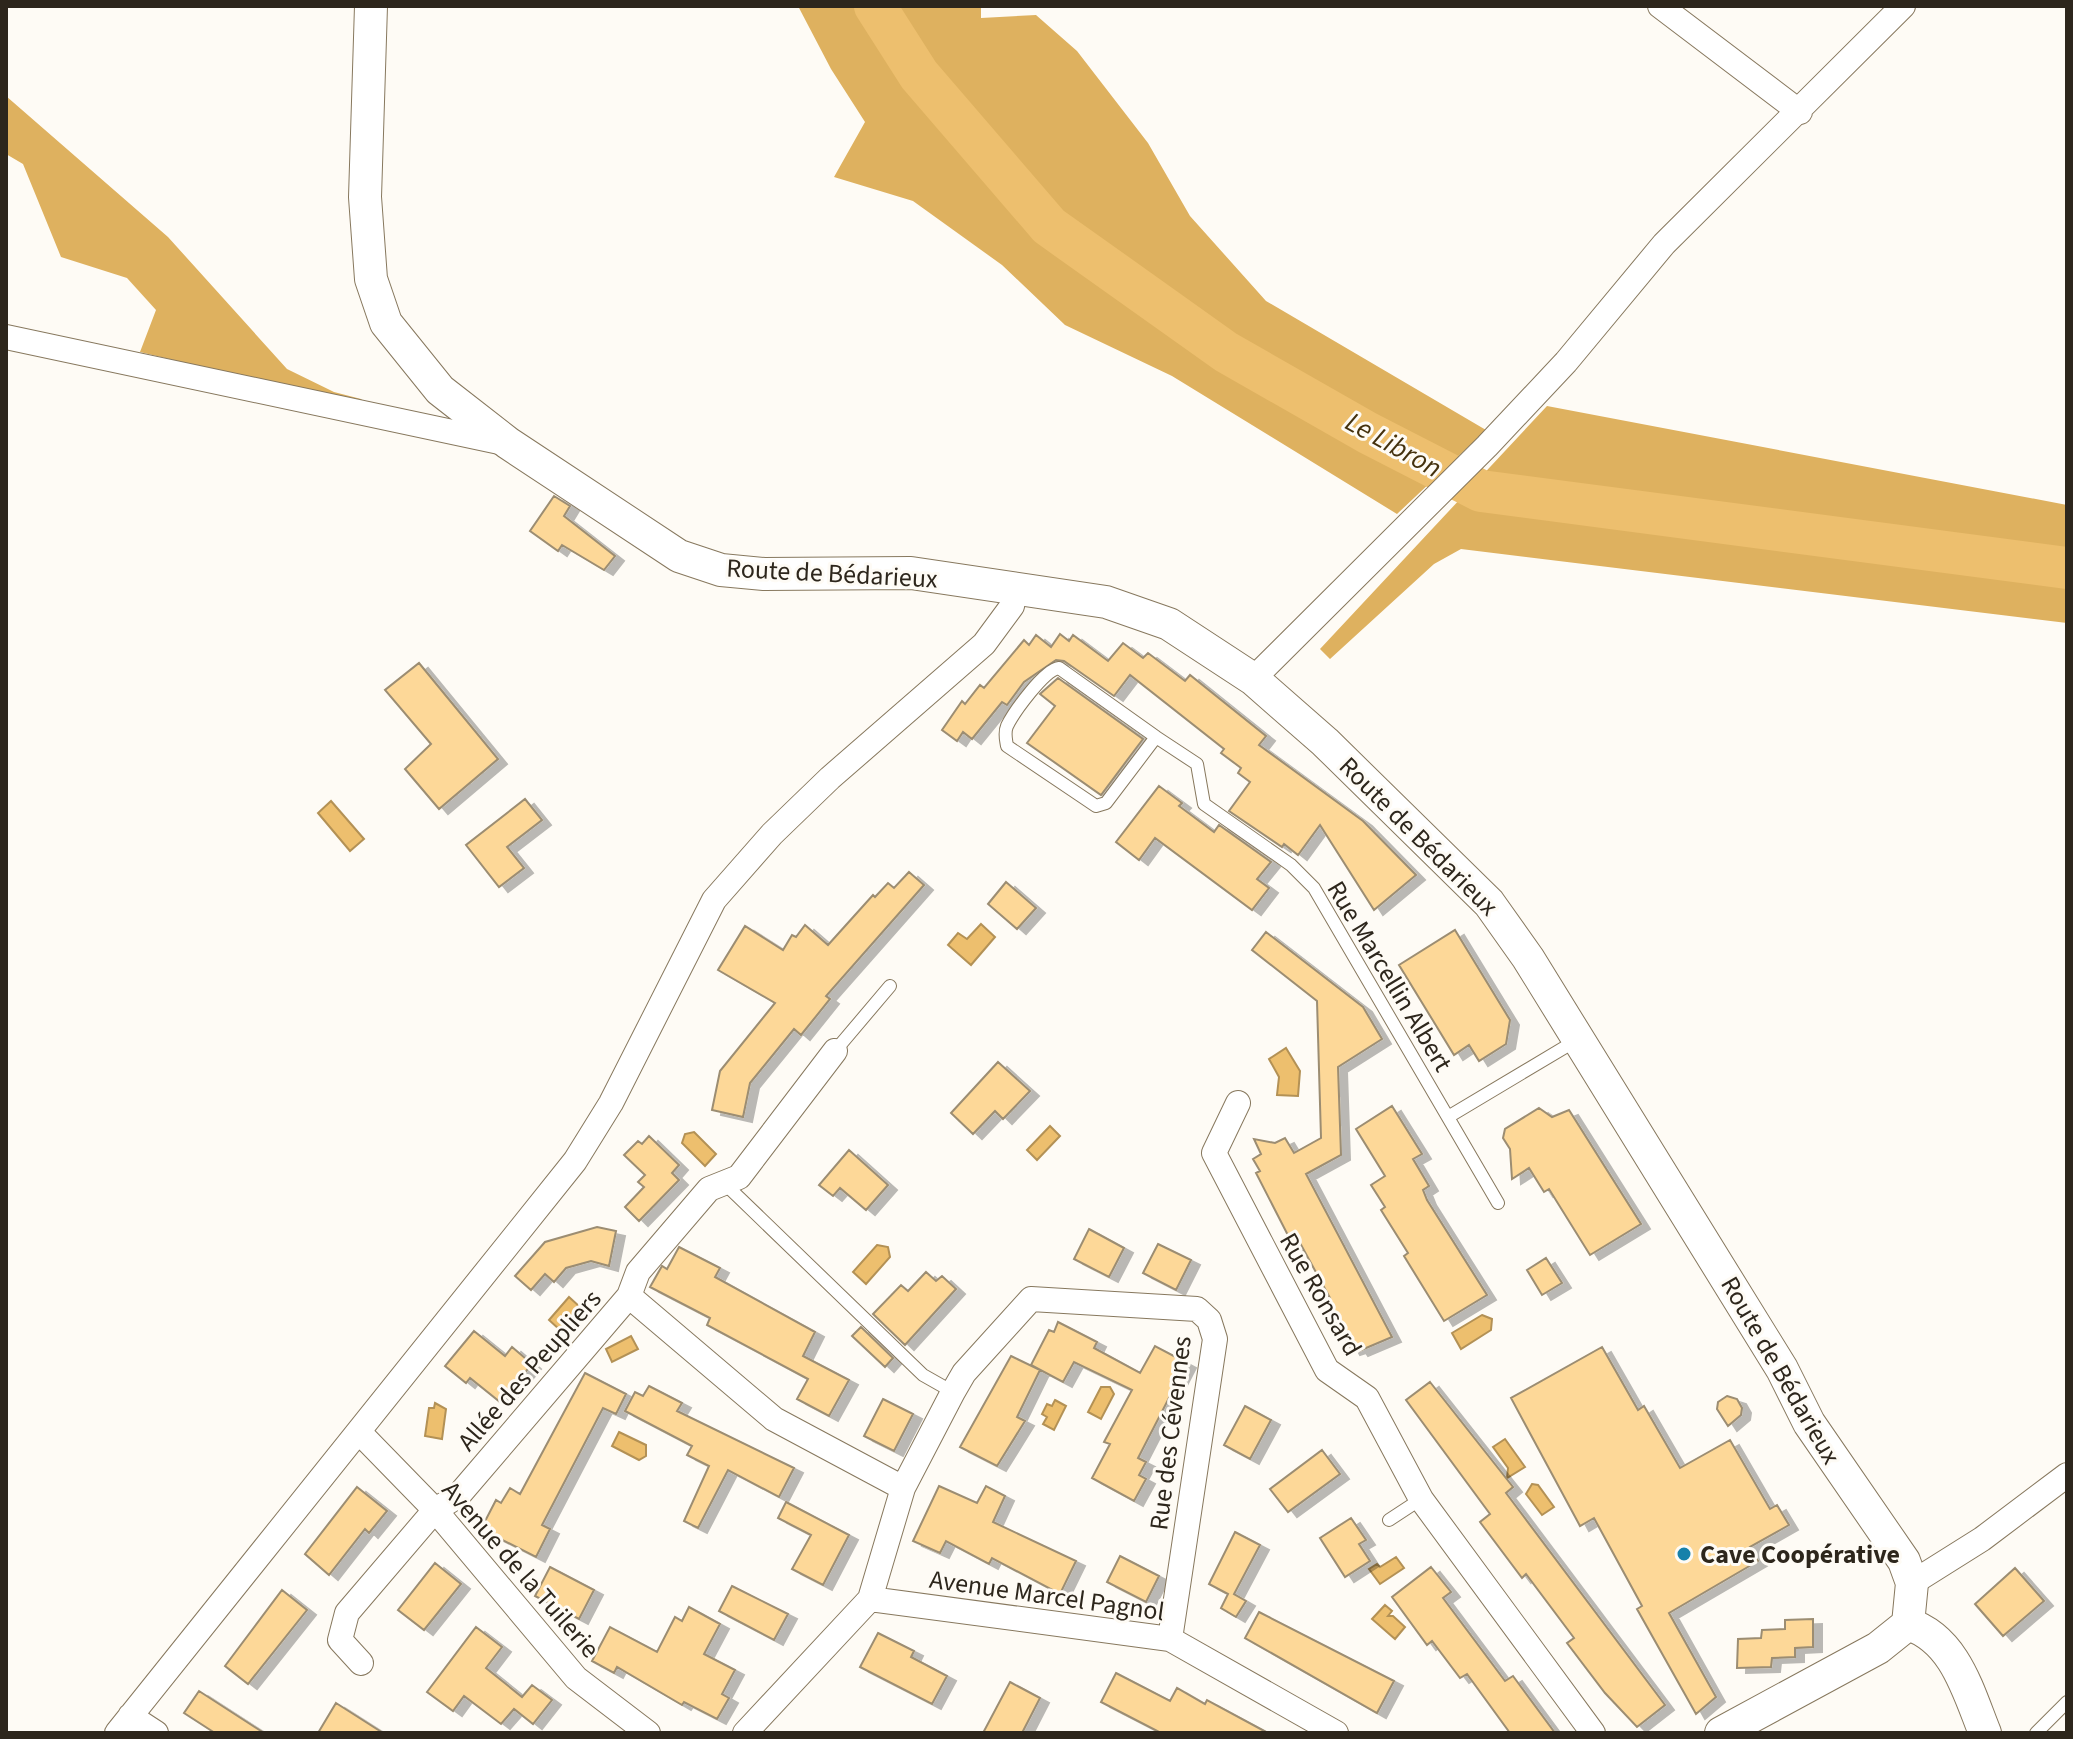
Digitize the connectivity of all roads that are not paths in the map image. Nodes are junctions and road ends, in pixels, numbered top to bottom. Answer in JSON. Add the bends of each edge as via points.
{"nodes":[{"id":1,"x":371,"y":6,"type":"edge"},
{"id":2,"x":1660,"y":6,"type":"edge"},
{"id":3,"x":1903,"y":6,"type":"edge"},
{"id":4,"x":1800,"y":112,"type":"junction"},
{"id":5,"x":6,"y":337,"type":"edge"},
{"id":6,"x":508,"y":443,"type":"junction"},
{"id":7,"x":1015,"y":590,"type":"junction"},
{"id":8,"x":1253,"y":679,"type":"junction"},
{"id":9,"x":1156,"y":737,"type":"junction"},
{"id":10,"x":890,"y":986,"type":"dead end"},
{"id":11,"x":1580,"y":1039,"type":"junction"},
{"id":12,"x":835,"y":1051,"type":"joint"},
{"id":13,"x":1238,"y":1103,"type":"dead end"},
{"id":14,"x":1448,"y":1117,"type":"junction"},
{"id":15,"x":724,"y":1183,"type":"junction"},
{"id":16,"x":1498,"y":1203,"type":"dead end"},
{"id":17,"x":629,"y":1296,"type":"junction"},
{"id":18,"x":953,"y":1392,"type":"junction"},
{"id":19,"x":359,"y":1432,"type":"junction"},
{"id":20,"x":2067,"y":1475,"type":"edge"},
{"id":21,"x":903,"y":1488,"type":"junction"},
{"id":22,"x":1421,"y":1499,"type":"junction"},
{"id":23,"x":435,"y":1510,"type":"junction"},
{"id":24,"x":1389,"y":1520,"type":"dead end"},
{"id":25,"x":1912,"y":1583,"type":"junction"},
{"id":26,"x":870,"y":1599,"type":"junction"},
{"id":27,"x":1908,"y":1624,"type":"junction"},
{"id":28,"x":1170,"y":1639,"type":"junction"},
{"id":29,"x":361,"y":1663,"type":"dead end"},
{"id":30,"x":2067,"y":1702,"type":"edge"},
{"id":31,"x":123,"y":1725,"type":"edge"},
{"id":32,"x":156,"y":1733,"type":"edge"},
{"id":33,"x":648,"y":1733,"type":"edge"},
{"id":34,"x":745,"y":1733,"type":"edge"},
{"id":35,"x":1336,"y":1733,"type":"edge"},
{"id":36,"x":1593,"y":1733,"type":"edge"},
{"id":37,"x":1721,"y":1733,"type":"edge"},
{"id":38,"x":1985,"y":1733,"type":"edge"},
{"id":39,"x":2036,"y":1733,"type":"edge"}],
"edges":[{"from":1,"to":6,"type":"street","name":"Route de Bédarieux","via":[[365,197],[371,279],[386,323],[440,390]]},
{"from":2,"to":4,"type":"street"},
{"from":3,"to":4,"type":"street"},
{"from":4,"to":8,"type":"street","via":[[1664,244],[1566,362],[1487,446]]},
{"from":5,"to":6,"type":"street"},
{"from":6,"to":7,"type":"street","name":"Route de Bédarieux","via":[[679,556],[721,570],[911,573]]},
{"from":7,"to":8,"type":"street","name":"Route de Bédarieux","via":[[1106,602],[1169,624]]},
{"from":7,"to":19,"type":"street","via":[[1012,606],[984,644],[830,778],[714,900],[611,1103],[575,1161]]},
{"from":8,"to":11,"type":"street","name":"Route de Bédarieux","via":[[1489,903]]},
{"from":9,"to":9,"type":"lane","name":"Rue Marcellin Albert","via":[[1059,668],[1051,669],[1005,733],[1007,746],[1096,806],[1106,803]]},
{"from":9,"to":14,"type":"lane","name":"Rue Marcellin Albert","via":[[1197,764],[1204,804],[1291,865],[1314,888]]},
{"from":10,"to":12,"type":"lane"},
{"from":11,"to":14,"type":"lane"},
{"from":11,"to":25,"type":"street","name":"Route de Bédarieux","via":[[1782,1369],[1809,1423],[1904,1561]]},
{"from":12,"to":15,"type":"street","via":[[739,1177]]},
{"from":13,"to":22,"type":"street","name":"Rue Ronsard","via":[[1214,1153],[1327,1370],[1367,1398]]},
{"from":14,"to":16,"type":"lane","name":"Rue Marcellin Albert"},
{"from":15,"to":17,"type":"street","via":[[709,1189],[638,1272]]},
{"from":15,"to":18,"type":"lane","via":[[923,1375]]},
{"from":17,"to":21,"type":"street","name":"Allée des Peupliers","via":[[774,1419]]},
{"from":17,"to":23,"type":"street","name":"Allée des Peupliers","via":[[458,1496]]},
{"from":18,"to":21,"type":"street","name":"Rue des Cévennes"},
{"from":18,"to":28,"type":"street","name":"Rue des Cévennes","via":[[1031,1299],[1197,1309],[1209,1320],[1215,1339]]},
{"from":19,"to":23,"type":"street","name":"Avenue de la Tuilerie"},
{"from":19,"to":31,"type":"street"},
{"from":20,"to":25,"type":"street"},
{"from":21,"to":26,"type":"street","name":"Rue des Cévennes"},
{"from":22,"to":24,"type":"lane"},
{"from":22,"to":36,"type":"street","name":"Rue Ronsard"},
{"from":23,"to":29,"type":"street","name":"Allée des Peupliers","via":[[347,1613],[340,1640]]},
{"from":23,"to":33,"type":"street","name":"Avenue de la Tuilerie","via":[[576,1678]]},
{"from":25,"to":27,"type":"street"},
{"from":26,"to":28,"type":"street","name":"Avenue Marcel Pagnol"},
{"from":26,"to":34,"type":"street","name":"Rue des Cévennes"},
{"from":27,"to":37,"type":"street","via":[[1878,1648]]},
{"from":27,"to":38,"type":"street","via":[[1943,1645]]},
{"from":28,"to":35,"type":"street","name":"Avenue Marcel Pagnol"},
{"from":30,"to":39,"type":"lane"},
{"from":31,"to":32,"type":"street"}]}
